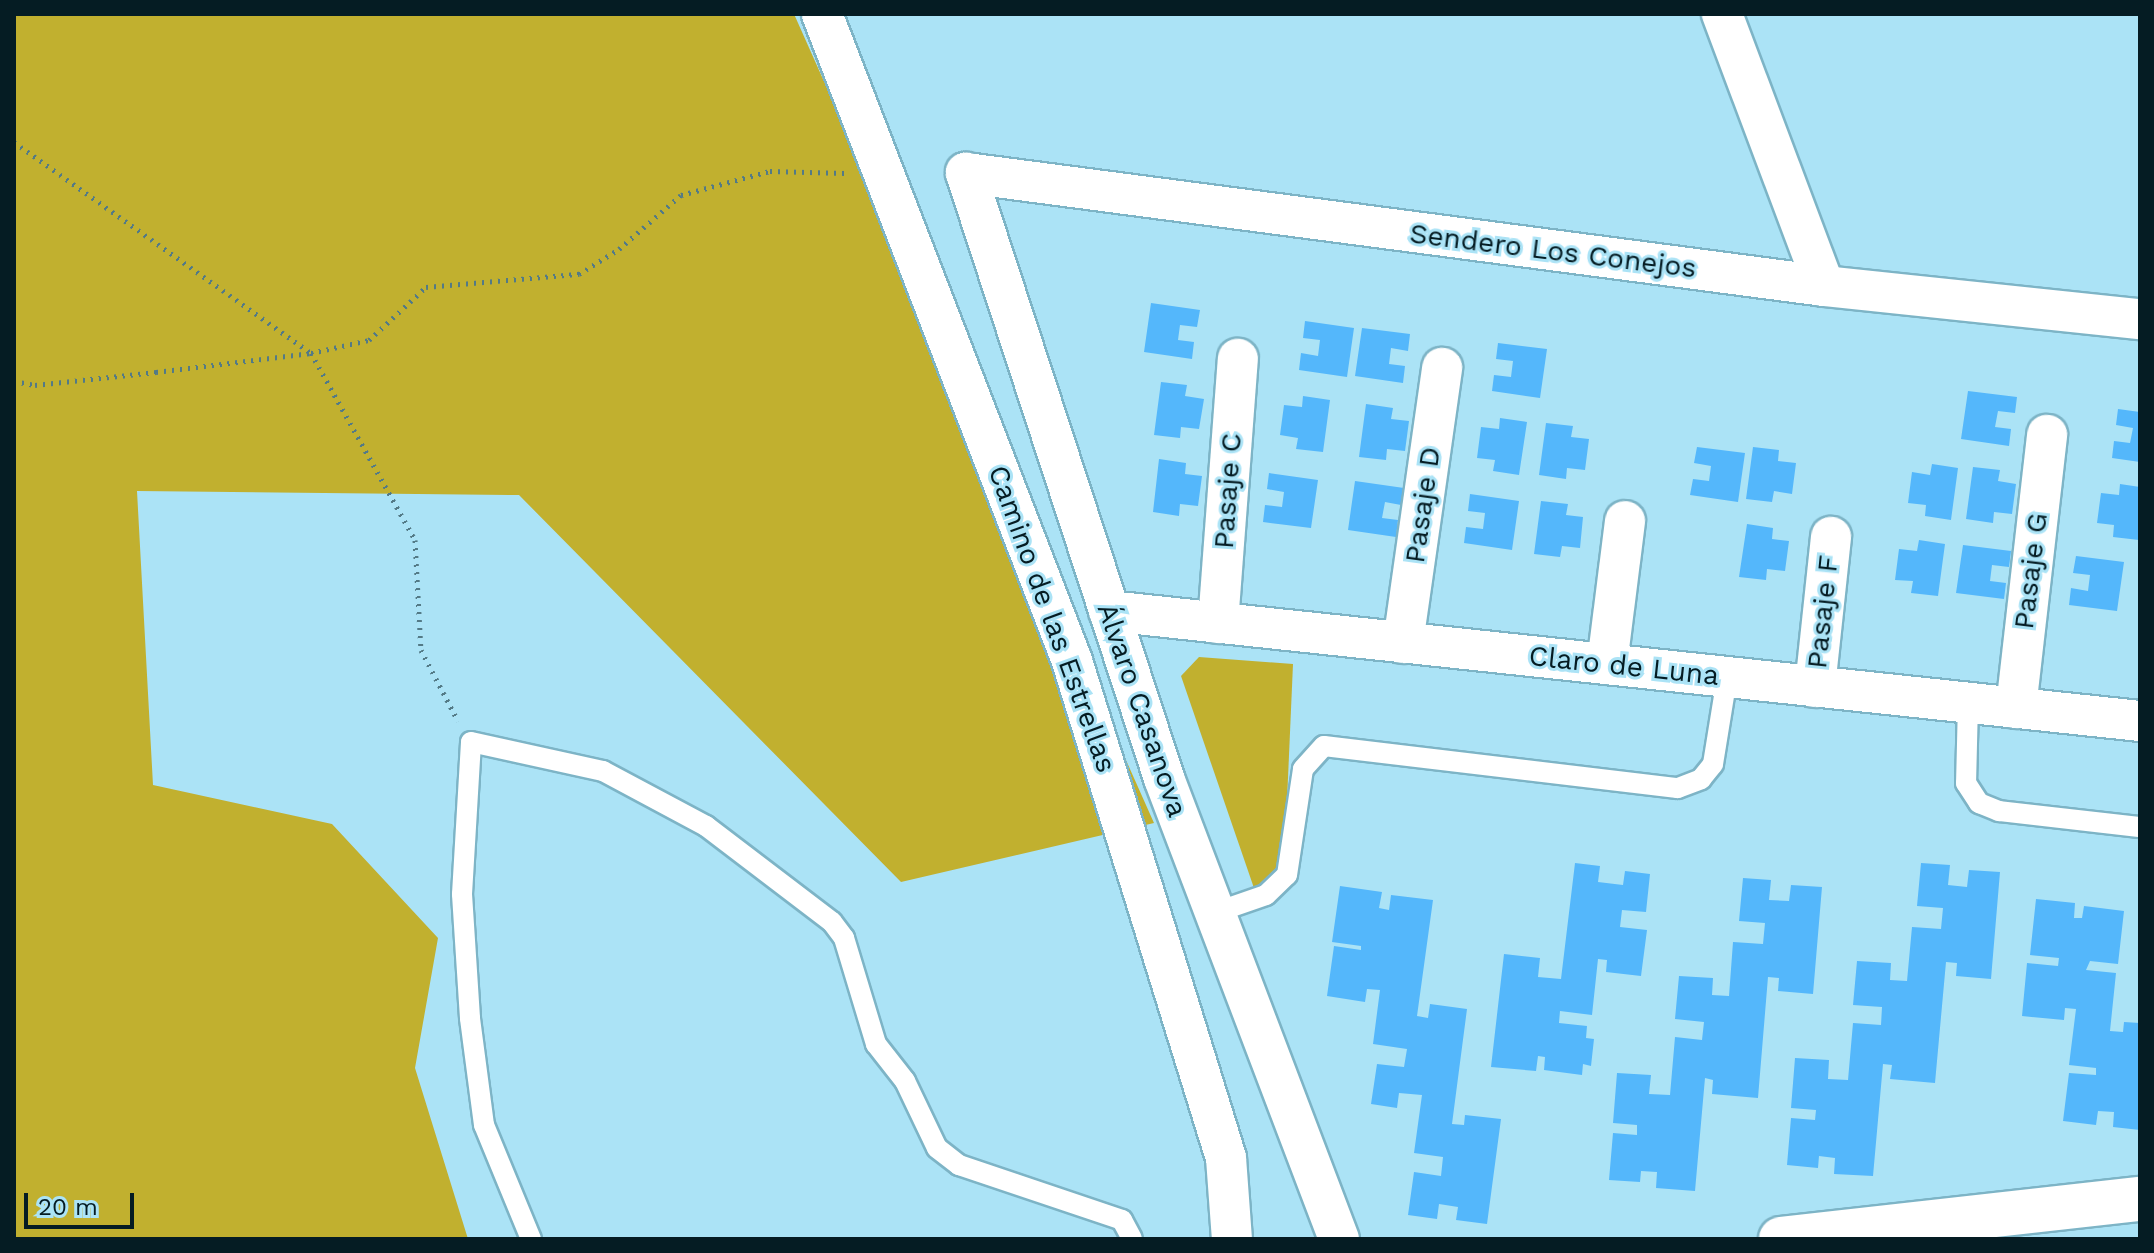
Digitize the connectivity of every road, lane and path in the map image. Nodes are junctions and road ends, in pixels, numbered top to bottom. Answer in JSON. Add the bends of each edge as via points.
{"nodes":[{"id":1,"x":822,"y":14,"type":"edge"},
{"id":2,"x":1722,"y":14,"type":"edge"},
{"id":3,"x":14,"y":142,"type":"edge"},
{"id":4,"x":966,"y":173,"type":"joint"},
{"id":5,"x":885,"y":175,"type":"junction"},
{"id":6,"x":1824,"y":286,"type":"junction"},
{"id":7,"x":2140,"y":319,"type":"edge"},
{"id":8,"x":311,"y":353,"type":"junction"},
{"id":9,"x":1238,"y":359,"type":"dead end"},
{"id":10,"x":1442,"y":368,"type":"dead end"},
{"id":11,"x":14,"y":381,"type":"edge"},
{"id":12,"x":2047,"y":435,"type":"dead end"},
{"id":13,"x":1625,"y":521,"type":"dead end"},
{"id":14,"x":1831,"y":537,"type":"dead end"},
{"id":15,"x":1109,"y":611,"type":"junction"},
{"id":16,"x":1218,"y":623,"type":"junction"},
{"id":17,"x":1403,"y":643,"type":"junction"},
{"id":18,"x":1607,"y":664,"type":"junction"},
{"id":19,"x":1727,"y":678,"type":"junction"},
{"id":20,"x":1815,"y":687,"type":"junction"},
{"id":21,"x":1968,"y":703,"type":"junction"},
{"id":22,"x":2016,"y":708,"type":"junction"},
{"id":23,"x":2140,"y":721,"type":"edge"},
{"id":24,"x":471,"y":742,"type":"junction"},
{"id":25,"x":2140,"y":827,"type":"edge"},
{"id":26,"x":1214,"y":913,"type":"junction"},
{"id":27,"x":2140,"y":1199,"type":"edge"},
{"id":28,"x":531,"y":1239,"type":"edge"},
{"id":29,"x":1132,"y":1239,"type":"edge"},
{"id":30,"x":1232,"y":1239,"type":"edge"},
{"id":31,"x":1339,"y":1239,"type":"edge"},
{"id":32,"x":1781,"y":1239,"type":"edge"}],
"edges":[{"from":1,"to":5,"type":"street","name":"Camino de las Estrellas"},
{"from":2,"to":6,"type":"street"},
{"from":3,"to":8,"type":"path"},
{"from":4,"to":6,"type":"street","name":"Sendero Los Conejos"},
{"from":4,"to":15,"type":"street","name":"Álvaro Casanova"},
{"from":5,"to":8,"type":"path","via":[[770,171],[681,195],[619,249],[579,274],[426,287],[369,340]]},
{"from":5,"to":30,"type":"street","name":"Camino de las Estrellas","via":[[1107,765],[1226,1158]]},
{"from":6,"to":7,"type":"street","name":"Sendero Los Conejos"},
{"from":8,"to":11,"type":"path","via":[[35,385]]},
{"from":8,"to":24,"type":"path","via":[[415,540],[421,650]]},
{"from":9,"to":16,"type":"street","name":"Pasaje C"},
{"from":10,"to":17,"type":"street","name":"Pasaje D"},
{"from":12,"to":22,"type":"street","name":"Pasaje G"},
{"from":13,"to":18,"type":"street"},
{"from":14,"to":20,"type":"street","name":"Pasaje F"},
{"from":15,"to":16,"type":"street","name":"Claro de Luna"},
{"from":15,"to":26,"type":"street","name":"Álvaro Casanova"},
{"from":16,"to":17,"type":"street","name":"Claro de Luna"},
{"from":17,"to":18,"type":"street","name":"Claro de Luna"},
{"from":18,"to":19,"type":"street","name":"Claro de Luna"},
{"from":19,"to":20,"type":"street","name":"Claro de Luna"},
{"from":19,"to":26,"type":"lane","via":[[1713,764],[1701,779],[1678,788],[1324,746],[1303,769],[1287,875],[1266,895]]},
{"from":20,"to":21,"type":"street","name":"Claro de Luna"},
{"from":21,"to":22,"type":"street","name":"Claro de Luna"},
{"from":21,"to":25,"type":"lane","via":[[1966,783],[1979,803],[1999,811]]},
{"from":22,"to":23,"type":"street","name":"Claro de Luna"},
{"from":24,"to":28,"type":"lane","via":[[462,894],[470,1018],[484,1125]]},
{"from":24,"to":29,"type":"lane","via":[[603,771],[706,826],[832,922],[844,938],[876,1044],[905,1081],[937,1148],[959,1165],[1122,1220]]},
{"from":26,"to":31,"type":"street","name":"Álvaro Casanova"},
{"from":27,"to":32,"type":"street"}]}
